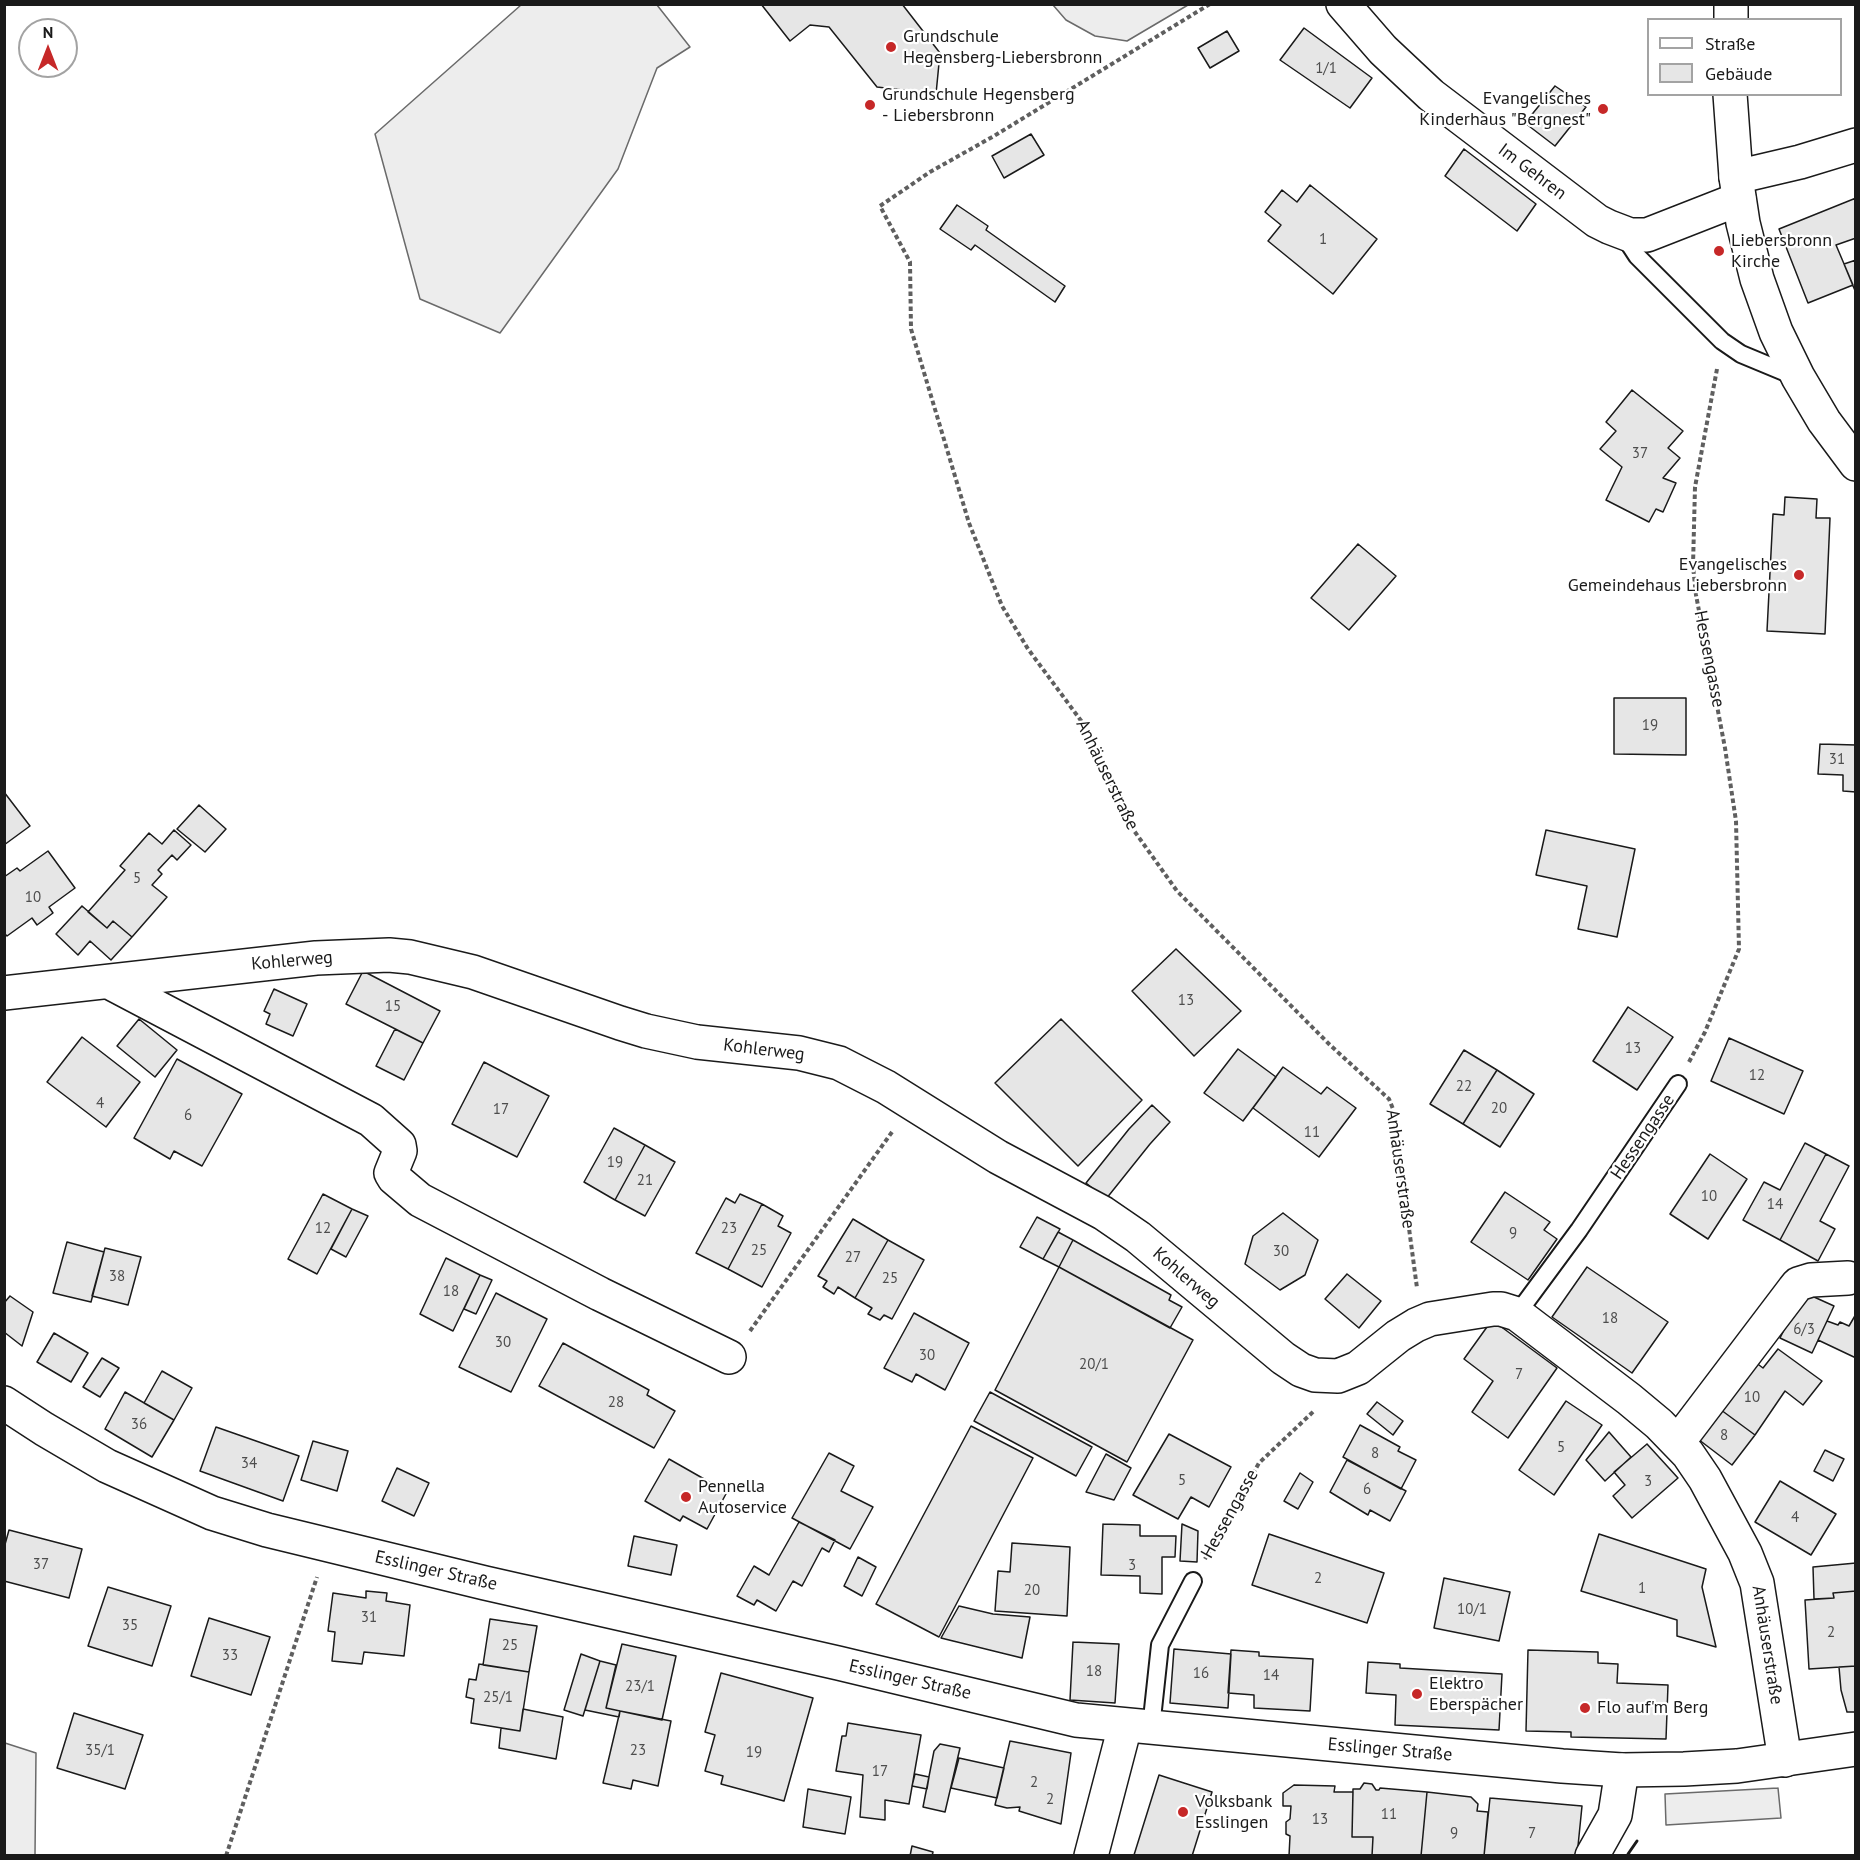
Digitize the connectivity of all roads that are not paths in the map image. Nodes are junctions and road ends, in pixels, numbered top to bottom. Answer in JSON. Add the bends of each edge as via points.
{"nodes":[{"id":1,"x":1343,"y":4,"type":"edge"},
{"id":2,"x":1730,"y":96,"type":"edge"},
{"id":3,"x":1856,"y":145,"type":"edge"},
{"id":4,"x":1737,"y":188,"type":"junction"},
{"id":5,"x":1622,"y":233,"type":"junction"},
{"id":6,"x":1798,"y":377,"type":"junction"},
{"id":7,"x":1856,"y":464,"type":"edge"},
{"id":8,"x":109,"y":982,"type":"junction"},
{"id":9,"x":4,"y":993,"type":"edge"},
{"id":10,"x":1678,"y":1084,"type":"road end"},
{"id":11,"x":1848,"y":1278,"type":"dead end"},
{"id":12,"x":1517,"y":1314,"type":"junction"},
{"id":13,"x":729,"y":1357,"type":"road end"},
{"id":14,"x":7,"y":1406,"type":"edge"},
{"id":15,"x":1678,"y":1442,"type":"junction"},
{"id":16,"x":1193,"y":1581,"type":"road end"},
{"id":17,"x":1138,"y":1727,"type":"junction"},
{"id":18,"x":1856,"y":1749,"type":"edge"},
{"id":19,"x":1785,"y":1760,"type":"junction"},
{"id":20,"x":1622,"y":1770,"type":"junction"},
{"id":21,"x":1091,"y":1856,"type":"edge"},
{"id":22,"x":1592,"y":1856,"type":"edge"}],
"edges":[{"from":1,"to":5,"type":"street","name":"Im Gehren","via":[[1383,50],[1431,95],[1597,221]]},
{"from":2,"to":4,"type":"street"},
{"from":3,"to":4,"type":"street","name":"Im Gehren","via":[[1800,162]]},
{"from":4,"to":5,"type":"street","name":"Im Gehren","via":[[1647,235]]},
{"from":4,"to":6,"type":"street","via":[[1757,279]]},
{"from":5,"to":6,"type":"lane","name":"Im Gehren","via":[[1637,256],[1722,341],[1741,354]]},
{"from":6,"to":7,"type":"street"},
{"from":8,"to":9,"type":"street","name":"Kohlerweg"},
{"from":8,"to":12,"type":"street","name":"Kohlerweg","via":[[316,958],[410,957],[473,972],[646,1031],[825,1059],[859,1073],[998,1157],[1103,1213],[1283,1358],[1315,1374],[1338,1376],[1358,1368],[1423,1321],[1493,1309]]},
{"from":8,"to":13,"type":"street","via":[[371,1120],[399,1145],[391,1173],[420,1200]]},
{"from":10,"to":12,"type":"lane","name":"Hessengasse"},
{"from":11,"to":15,"type":"street","via":[[1798,1284]]},
{"from":12,"to":15,"type":"street","name":"Anhäuserstraße","via":[[1629,1399]]},
{"from":14,"to":17,"type":"street","name":"Esslinger Straße","via":[[107,1467],[154,1488],[212,1513],[327,1546],[1076,1720]]},
{"from":15,"to":19,"type":"street","name":"Anhäuserstraße","via":[[1705,1479],[1757,1582]]},
{"from":16,"to":17,"type":"lane","name":"Hessengasse","via":[[1160,1645]]},
{"from":17,"to":20,"type":"street","name":"Esslinger Straße"},
{"from":17,"to":21,"type":"street"},
{"from":18,"to":19,"type":"street","name":"Esslinger Straße"},
{"from":19,"to":20,"type":"street","name":"Esslinger Straße","via":[[1684,1770]]},
{"from":20,"to":22,"type":"street","via":[[1615,1815]]}]}
